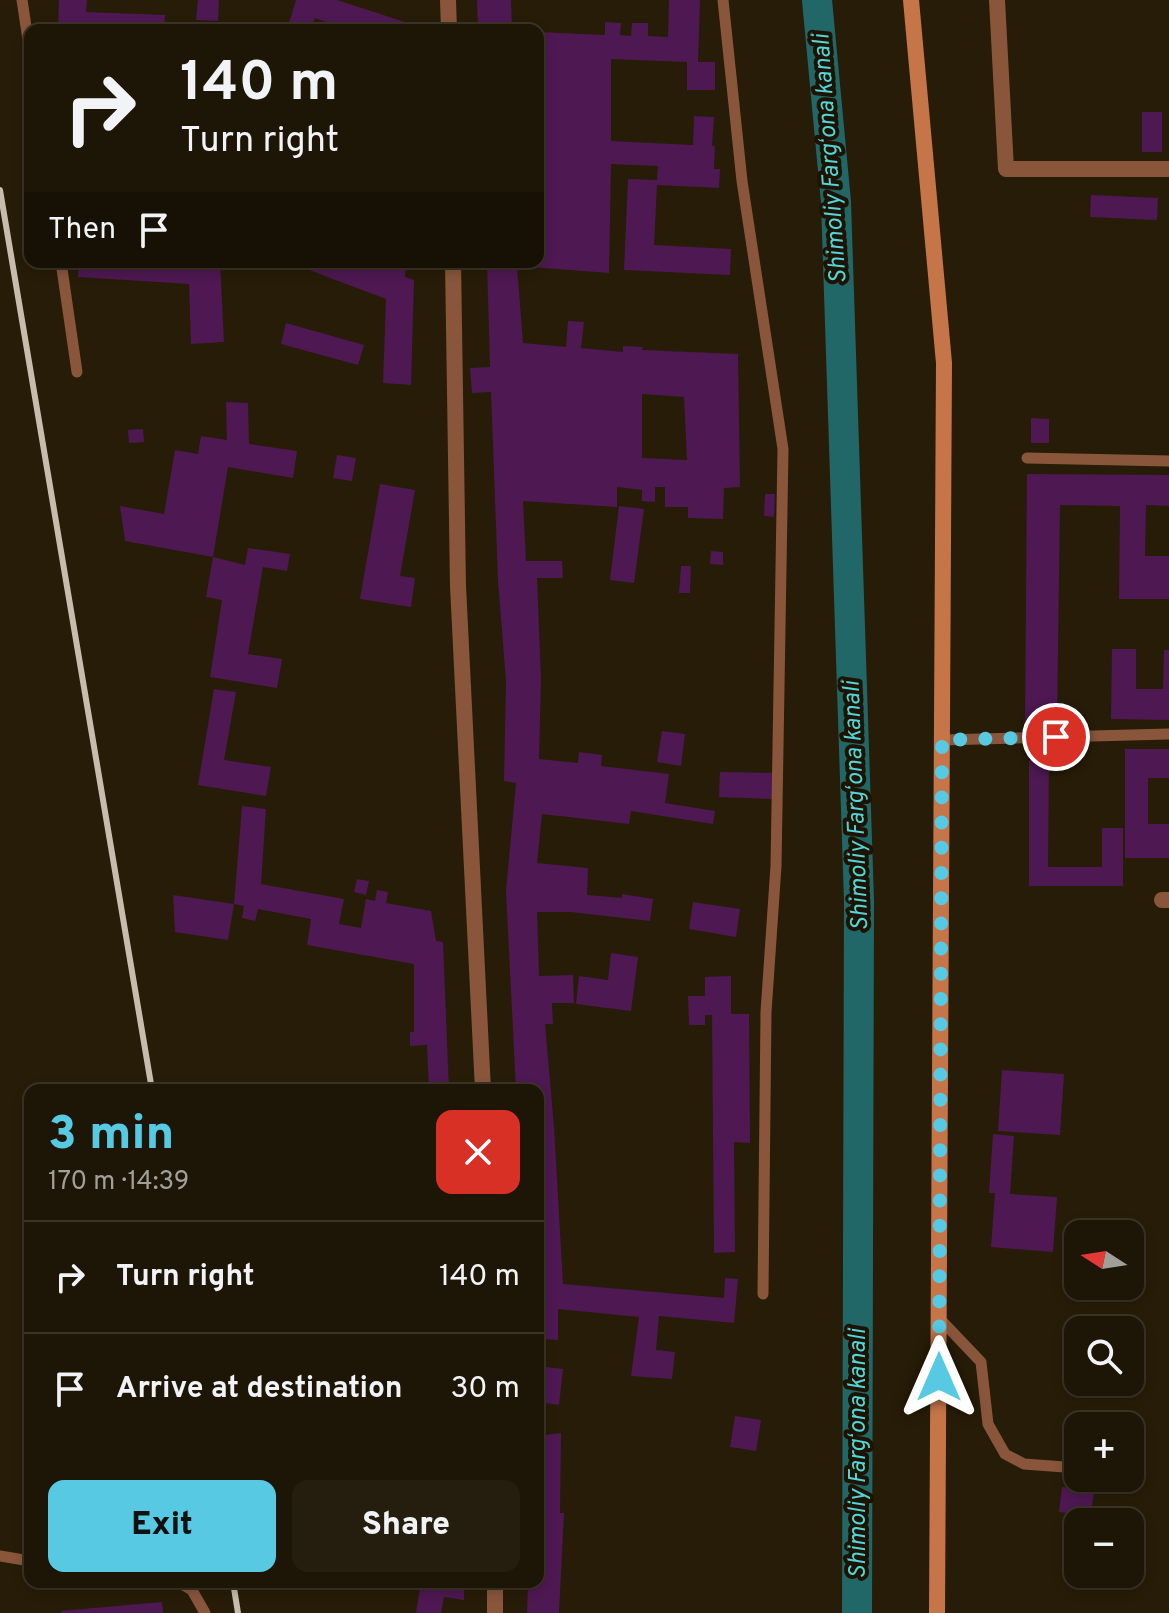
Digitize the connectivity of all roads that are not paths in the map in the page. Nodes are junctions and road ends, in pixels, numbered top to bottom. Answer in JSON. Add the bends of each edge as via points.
{"nodes":[{"id":1,"x":22,"y":0,"type":"edge"},
{"id":2,"x":448,"y":0,"type":"edge"},
{"id":3,"x":723,"y":0,"type":"edge"},
{"id":4,"x":911,"y":0,"type":"edge"},
{"id":5,"x":997,"y":0,"type":"edge"},
{"id":6,"x":26,"y":24,"type":"edge"},
{"id":7,"x":449,"y":24,"type":"edge"},
{"id":8,"x":1169,"y":169,"type":"edge"},
{"id":9,"x":62,"y":268,"type":"edge"},
{"id":10,"x":453,"y":268,"type":"edge"},
{"id":11,"x":77,"y":372,"type":"dead end"},
{"id":12,"x":1027,"y":458,"type":"dead end"},
{"id":13,"x":1169,"y":461,"type":"edge"},
{"id":14,"x":1169,"y":734,"type":"edge"},
{"id":15,"x":942,"y":740,"type":"junction"},
{"id":16,"x":483,"y":1084,"type":"edge"},
{"id":17,"x":763,"y":1294,"type":"dead end"},
{"id":18,"x":939,"y":1318,"type":"junction"},
{"id":19,"x":1064,"y":1467,"type":"edge"},
{"id":20,"x":0,"y":1556,"type":"edge"},
{"id":21,"x":24,"y":1560,"type":"edge"},
{"id":22,"x":188,"y":1588,"type":"edge"},
{"id":23,"x":495,"y":1588,"type":"edge"},
{"id":24,"x":205,"y":1613,"type":"edge"},
{"id":25,"x":495,"y":1613,"type":"edge"},
{"id":26,"x":937,"y":1613,"type":"edge"}],
"edges":[{"from":1,"to":6,"type":"lane"},
{"from":2,"to":7,"type":"street"},
{"from":3,"to":17,"type":"lane","via":[[742,181],[783,449]]},
{"from":4,"to":15,"type":"street","via":[[944,363]]},
{"from":5,"to":8,"type":"street","via":[[1006,169]]},
{"from":9,"to":11,"type":"lane"},
{"from":10,"to":16,"type":"street","via":[[458,586]]},
{"from":12,"to":13,"type":"lane"},
{"from":14,"to":15,"type":"lane"},
{"from":15,"to":18,"type":"street"},
{"from":18,"to":19,"type":"lane","via":[[981,1362],[988,1424],[1005,1454],[1024,1464]]},
{"from":18,"to":26,"type":"street"},
{"from":20,"to":21,"type":"lane"},
{"from":22,"to":24,"type":"lane"},
{"from":23,"to":25,"type":"street"}]}
